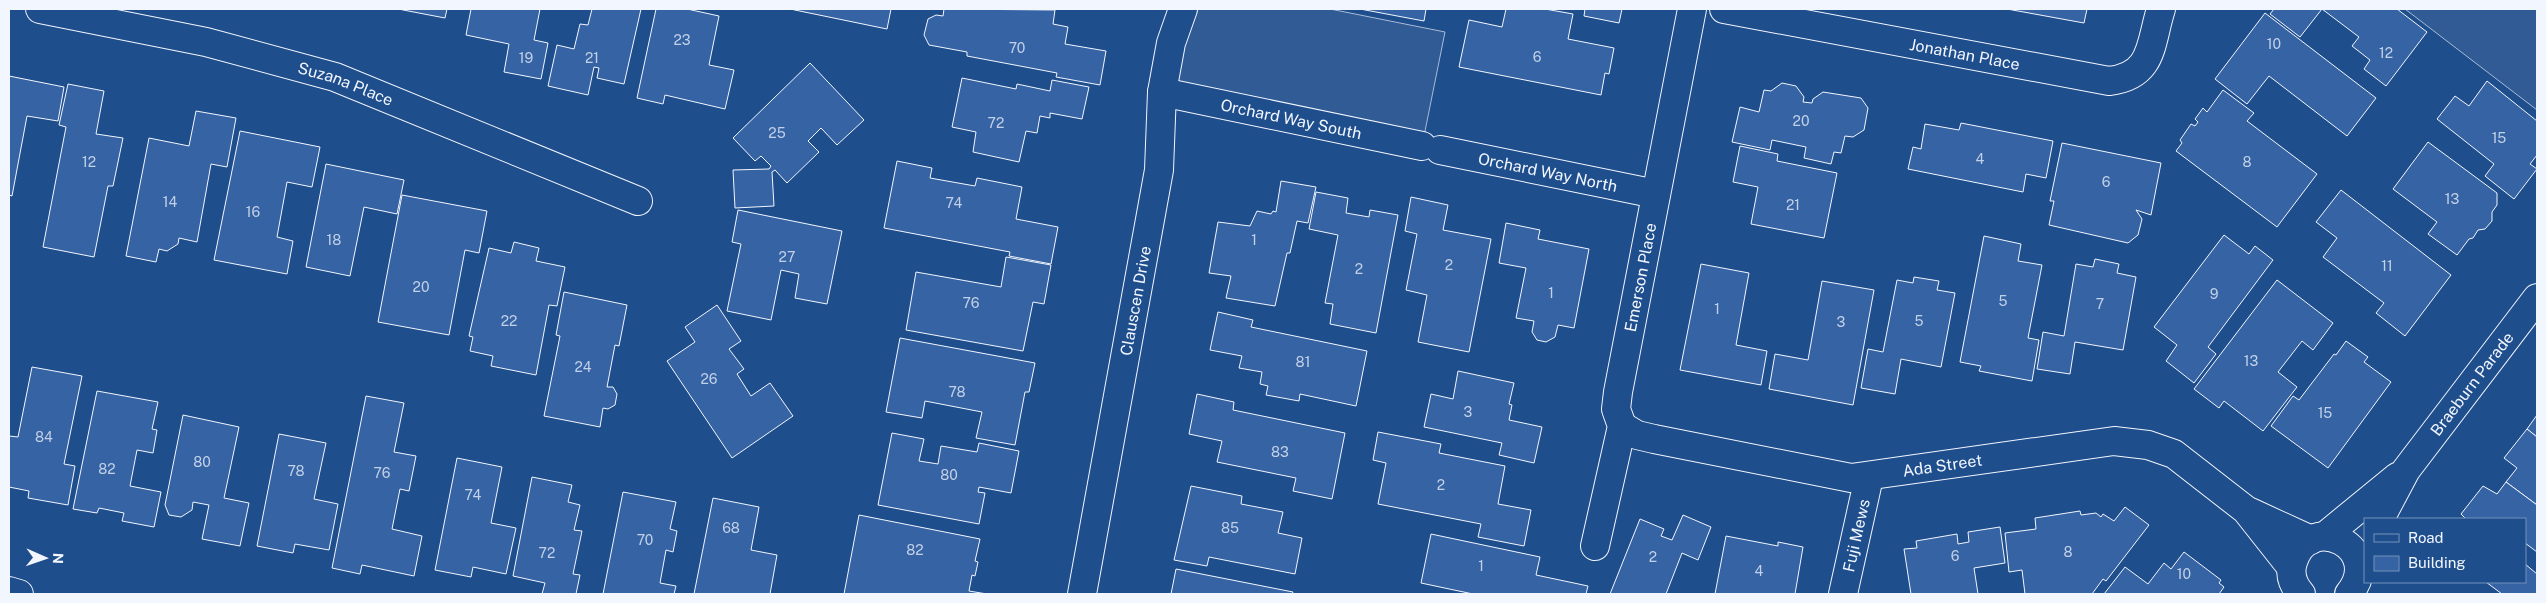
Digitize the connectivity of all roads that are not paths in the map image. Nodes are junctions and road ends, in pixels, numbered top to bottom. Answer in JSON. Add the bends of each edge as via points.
{"nodes":[{"id":1,"x":40,"y":9,"type":"edge"},
{"id":2,"x":1183,"y":9,"type":"edge"},
{"id":3,"x":1692,"y":9,"type":"edge"},
{"id":4,"x":1724,"y":9,"type":"edge"},
{"id":5,"x":2161,"y":9,"type":"edge"},
{"id":6,"x":1162,"y":92,"type":"junction"},
{"id":7,"x":1431,"y":148,"type":"joint"},
{"id":8,"x":1656,"y":194,"type":"junction"},
{"id":9,"x":638,"y":201,"type":"dead end"},
{"id":10,"x":2537,"y":298,"type":"edge"},
{"id":11,"x":1622,"y":426,"type":"junction"},
{"id":12,"x":2406,"y":470,"type":"junction"},
{"id":13,"x":1869,"y":478,"type":"junction"},
{"id":14,"x":2246,"y":510,"type":"junction"},
{"id":15,"x":2381,"y":518,"type":"edge"},
{"id":16,"x":2318,"y":538,"type":"junction"},
{"id":17,"x":1595,"y":546,"type":"dead end"},
{"id":18,"x":2360,"y":576,"type":"edge"},
{"id":19,"x":2293,"y":584,"type":"edge"},
{"id":20,"x":9,"y":591,"type":"edge"},
{"id":21,"x":19,"y":594,"type":"edge"},
{"id":22,"x":1082,"y":594,"type":"edge"},
{"id":23,"x":1843,"y":594,"type":"edge"}],
"edges":[{"from":1,"to":9,"type":"street","name":"Suzana Place","via":[[206,42],[334,77]]},
{"from":2,"to":6,"type":"street","name":"Clauscen Drive","via":[[1171,43]]},
{"from":3,"to":8,"type":"street","name":"Emerson Place"},
{"from":4,"to":5,"type":"street","name":"Jonathan Place","via":[[2109,81],[2125,79],[2137,71],[2149,56]]},
{"from":6,"to":7,"type":"street","name":"Orchard Way South"},
{"from":6,"to":22,"type":"street","name":"Clauscen Drive","via":[[1159,170]]},
{"from":7,"to":8,"type":"street","name":"Orchard Way North"},
{"from":8,"to":11,"type":"street","name":"Emerson Place","via":[[1618,392],[1616,409]]},
{"from":10,"to":12,"type":"street","name":"Braeburn Parade"},
{"from":11,"to":13,"type":"street","name":"Ada Street","via":[[1654,438],[1851,478]]},
{"from":11,"to":17,"type":"street","name":"Emerson Place"},
{"from":12,"to":15,"type":"street","name":"Braeburn Parade"},
{"from":12,"to":16,"type":"street","name":"Braeburn Parade"},
{"from":13,"to":14,"type":"street","name":"Ada Street","via":[[2114,441],[2148,445],[2174,454]]},
{"from":13,"to":23,"type":"street","name":"Fuji Mews"},
{"from":14,"to":16,"type":"street","name":"Ada Street"},
{"from":14,"to":19,"type":"street","name":"Ada Street"},
{"from":16,"to":18,"type":"street","name":"Ada Street","via":[[2346,543],[2354,551]]},
{"from":16,"to":19,"type":"street","name":"Braeburn Parade","via":[[2301,546]]},
{"from":20,"to":21,"type":"street"}]}
